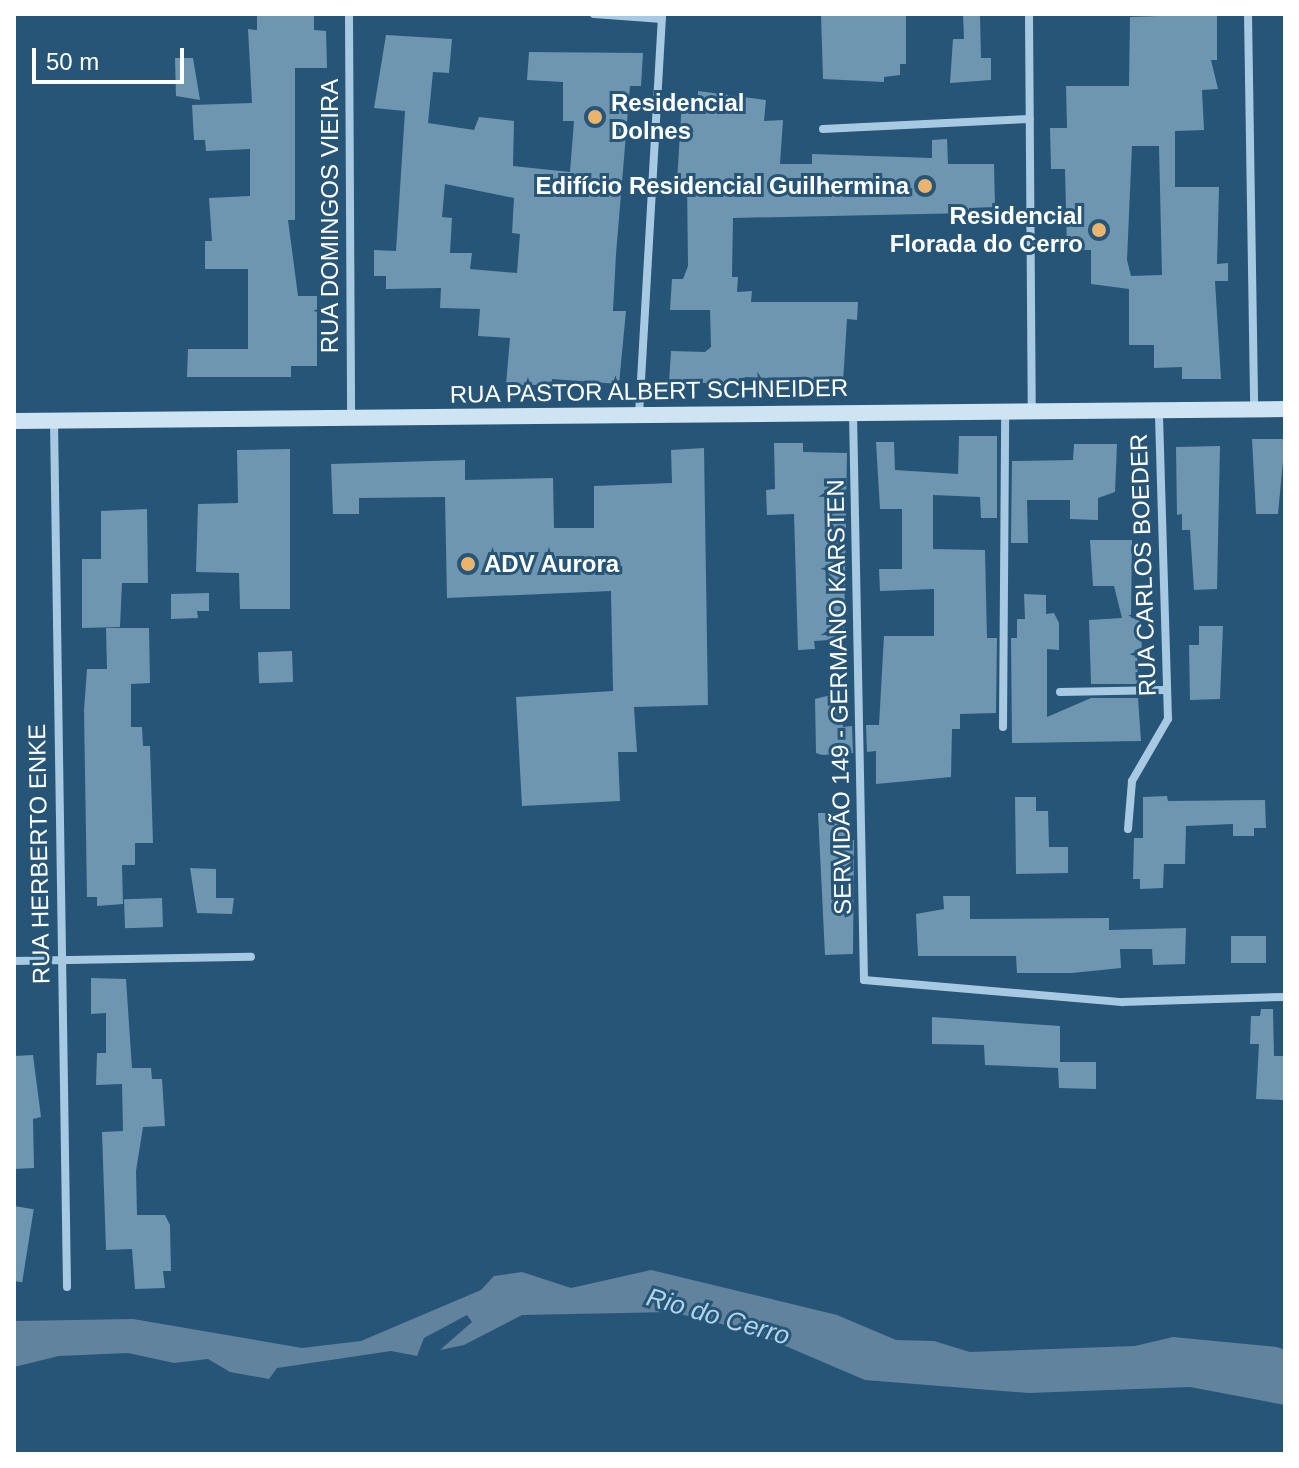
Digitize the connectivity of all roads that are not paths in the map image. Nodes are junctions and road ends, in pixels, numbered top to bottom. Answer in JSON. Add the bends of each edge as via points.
{"nodes":[{"id":1,"x":349,"y":14,"type":"edge"},
{"id":2,"x":594,"y":14,"type":"edge"},
{"id":3,"x":1029,"y":14,"type":"edge"},
{"id":4,"x":1248,"y":14,"type":"edge"},
{"id":5,"x":662,"y":16,"type":"edge"},
{"id":6,"x":1030,"y":119,"type":"junction"},
{"id":7,"x":823,"y":129,"type":"dead end"},
{"id":8,"x":1254,"y":409,"type":"junction"},
{"id":9,"x":1285,"y":409,"type":"edge"},
{"id":10,"x":1159,"y":410,"type":"junction"},
{"id":11,"x":1032,"y":411,"type":"junction"},
{"id":12,"x":1005,"y":412,"type":"junction"},
{"id":13,"x":853,"y":413,"type":"junction"},
{"id":14,"x":639,"y":415,"type":"junction"},
{"id":15,"x":351,"y":417,"type":"junction"},
{"id":16,"x":14,"y":421,"type":"edge"},
{"id":17,"x":54,"y":421,"type":"junction"},
{"id":18,"x":1166,"y":690,"type":"junction"},
{"id":19,"x":1060,"y":692,"type":"dead end"},
{"id":20,"x":1003,"y":727,"type":"dead end"},
{"id":21,"x":1128,"y":829,"type":"dead end"},
{"id":22,"x":251,"y":957,"type":"dead end"},
{"id":23,"x":14,"y":961,"type":"edge"},
{"id":24,"x":60,"y":961,"type":"junction"},
{"id":25,"x":1285,"y":997,"type":"edge"},
{"id":26,"x":67,"y":1287,"type":"dead end"}],
"edges":[{"from":1,"to":15,"type":"street","name":"RUA DOMINGOS VIEIRA"},
{"from":2,"to":5,"type":"street"},
{"from":3,"to":6,"type":"street"},
{"from":4,"to":8,"type":"street"},
{"from":5,"to":14,"type":"street"},
{"from":6,"to":7,"type":"street"},
{"from":6,"to":11,"type":"street"},
{"from":8,"to":9,"type":"main road","name":"RUA PASTOR ALBERT SCHNEIDER"},
{"from":8,"to":10,"type":"main road","name":"RUA PASTOR ALBERT SCHNEIDER"},
{"from":10,"to":11,"type":"main road","name":"RUA PASTOR ALBERT SCHNEIDER"},
{"from":10,"to":18,"type":"street","name":"RUA CARLOS BOEDER"},
{"from":11,"to":12,"type":"main road","name":"RUA PASTOR ALBERT SCHNEIDER"},
{"from":12,"to":13,"type":"main road","name":"RUA PASTOR ALBERT SCHNEIDER"},
{"from":12,"to":20,"type":"street"},
{"from":13,"to":14,"type":"main road","name":"RUA PASTOR ALBERT SCHNEIDER"},
{"from":13,"to":25,"type":"street","name":"SERVIDÃO 149 - GERMANO KARSTEN","via":[[864,980],[1122,1002]]},
{"from":14,"to":15,"type":"main road","name":"RUA PASTOR ALBERT SCHNEIDER"},
{"from":15,"to":17,"type":"main road","name":"RUA PASTOR ALBERT SCHNEIDER"},
{"from":16,"to":17,"type":"main road","name":"RUA PASTOR ALBERT SCHNEIDER"},
{"from":17,"to":24,"type":"street","name":"RUA HERBERTO ENKE"},
{"from":18,"to":19,"type":"street"},
{"from":18,"to":21,"type":"street","name":"RUA CARLOS BOEDER","via":[[1168,719],[1132,781]]},
{"from":22,"to":24,"type":"street"},
{"from":23,"to":24,"type":"street"},
{"from":24,"to":26,"type":"street","name":"RUA HERBERTO ENKE"}]}
